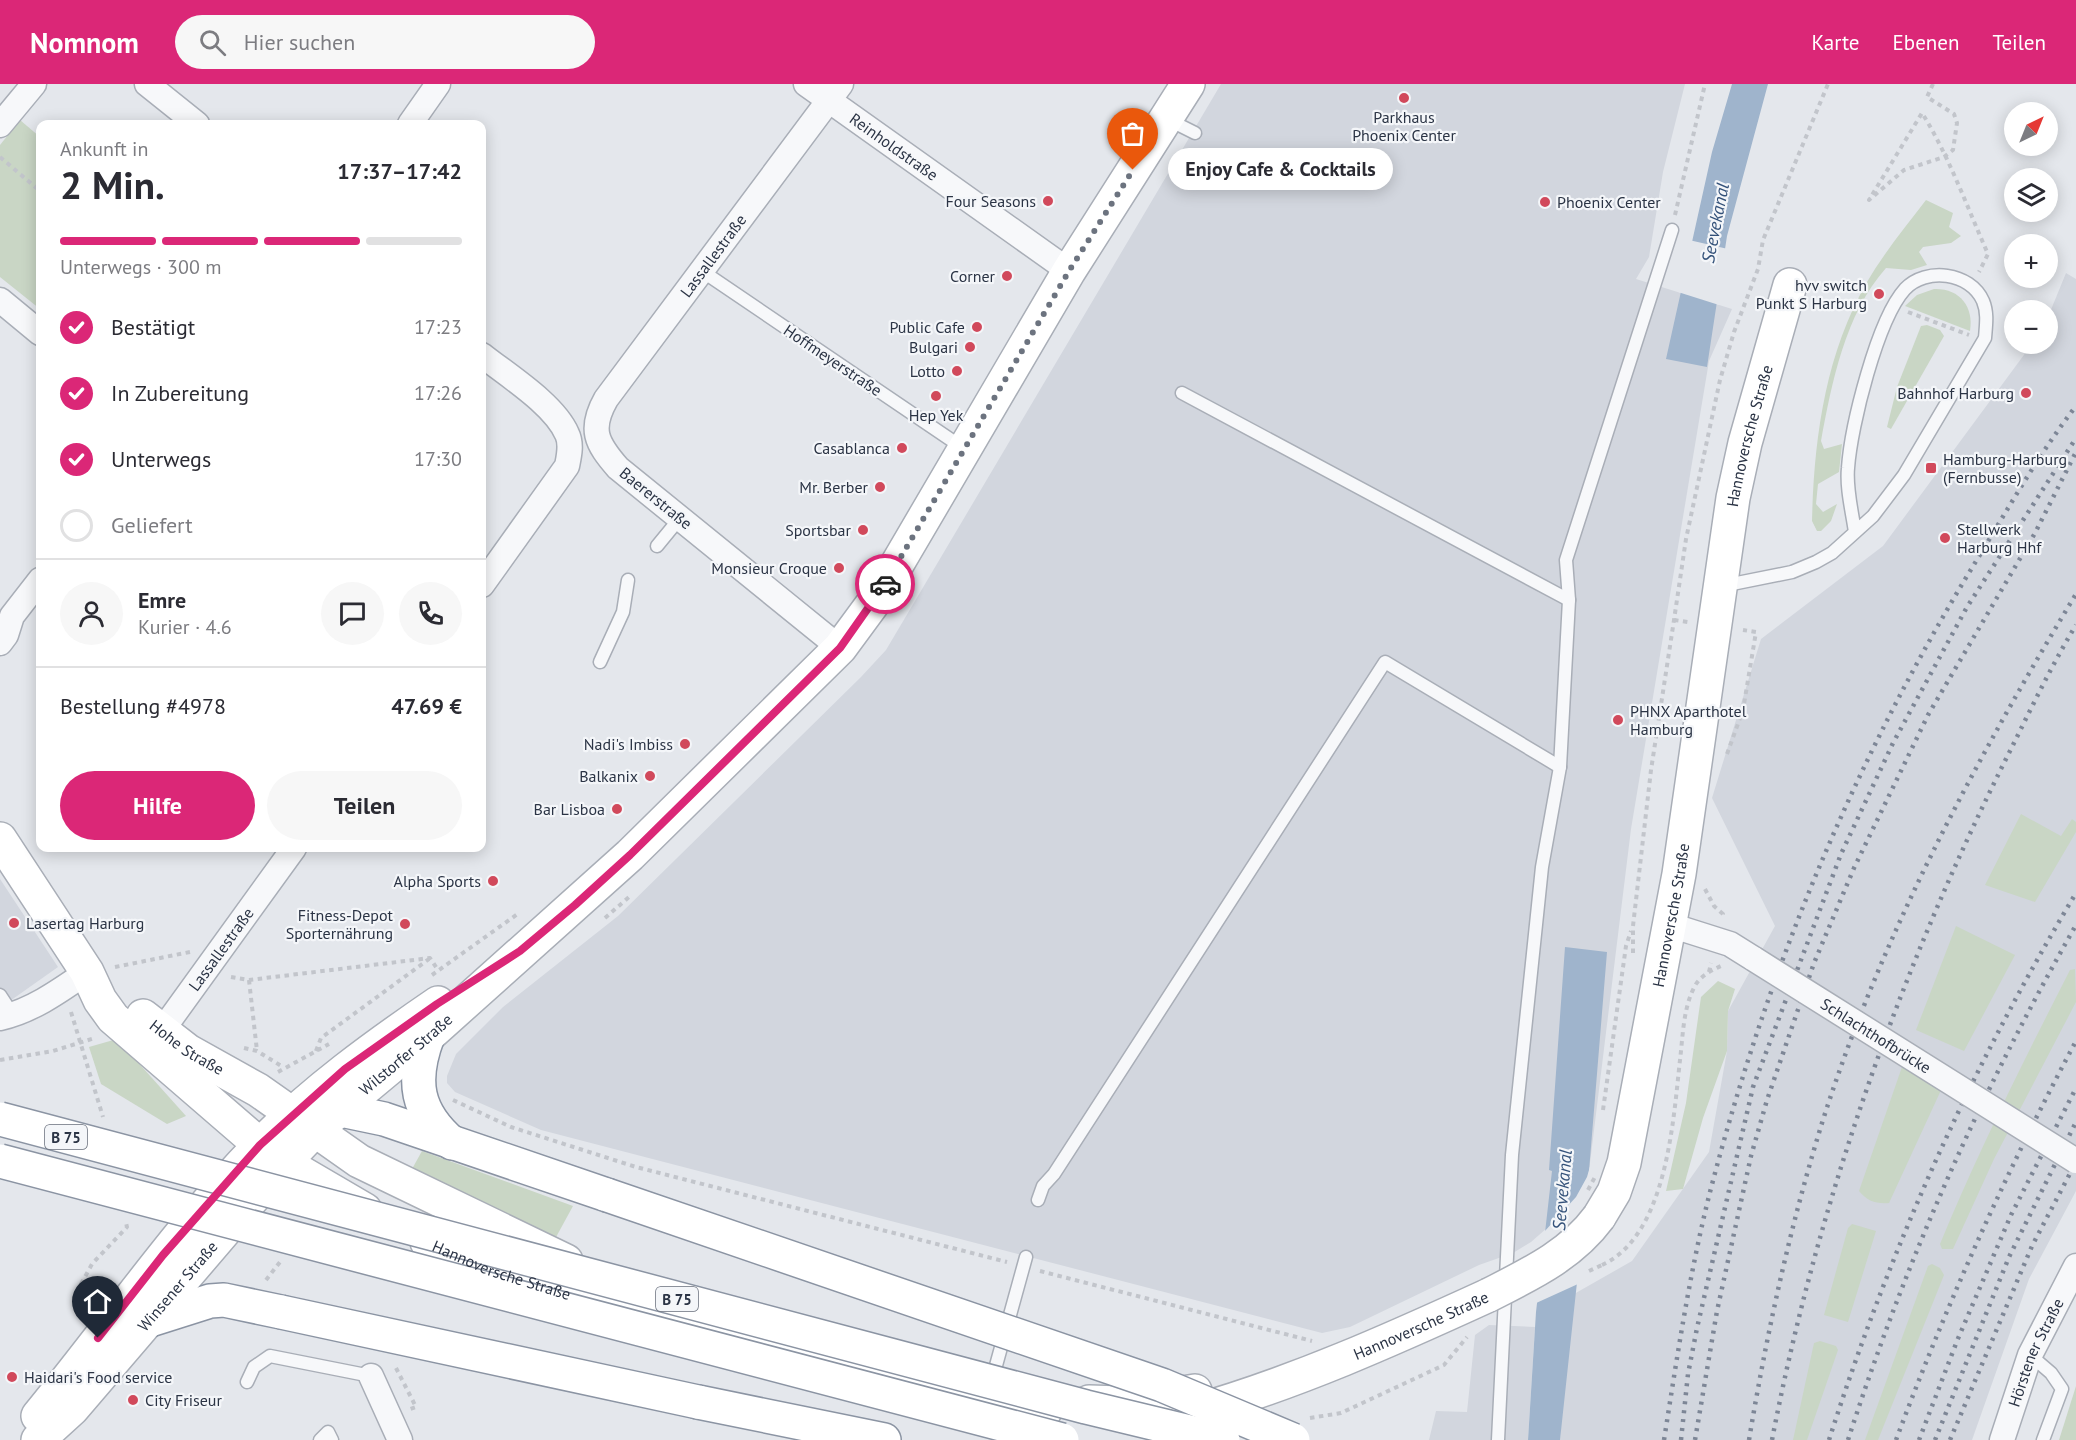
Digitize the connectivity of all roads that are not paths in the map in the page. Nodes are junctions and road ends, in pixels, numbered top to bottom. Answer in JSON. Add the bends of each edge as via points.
{"nodes":[{"id":1,"x":34,"y":84,"type":"edge"},
{"id":2,"x":147,"y":84,"type":"edge"},
{"id":3,"x":438,"y":84,"type":"edge"},
{"id":4,"x":806,"y":84,"type":"edge"},
{"id":5,"x":1188,"y":84,"type":"edge"},
{"id":6,"x":835,"y":93,"type":"edge"},
{"id":7,"x":1166,"y":119,"type":"junction"},
{"id":8,"x":192,"y":120,"type":"edge"},
{"id":9,"x":413,"y":120,"type":"edge"},
{"id":10,"x":0,"y":125,"type":"edge"},
{"id":11,"x":1196,"y":133,"type":"dead end"},
{"id":12,"x":1259,"y":157,"type":"dead end"},
{"id":13,"x":1241,"y":160,"type":"dead end"},
{"id":14,"x":1672,"y":230,"type":"road end"},
{"id":15,"x":702,"y":271,"type":"junction"},
{"id":16,"x":1069,"y":271,"type":"junction"},
{"id":17,"x":1790,"y":285,"type":"dead end"},
{"id":18,"x":0,"y":300,"type":"edge"},
{"id":19,"x":36,"y":330,"type":"edge"},
{"id":20,"x":486,"y":357,"type":"edge"},
{"id":21,"x":1182,"y":393,"type":"dead end"},
{"id":22,"x":596,"y":433,"type":"junction"},
{"id":23,"x":568,"y":436,"type":"junction"},
{"id":24,"x":964,"y":448,"type":"junction"},
{"id":25,"x":680,"y":518,"type":"junction"},
{"id":26,"x":1854,"y":532,"type":"junction"},
{"id":27,"x":657,"y":546,"type":"dead end"},
{"id":28,"x":486,"y":579,"type":"edge"},
{"id":29,"x":628,"y":580,"type":"dead end"},
{"id":30,"x":36,"y":585,"type":"edge"},
{"id":31,"x":1722,"y":586,"type":"junction"},
{"id":32,"x":1569,"y":600,"type":"junction"},
{"id":33,"x":0,"y":643,"type":"edge"},
{"id":34,"x":840,"y":648,"type":"junction"},
{"id":35,"x":600,"y":662,"type":"dead end"},
{"id":36,"x":1560,"y":767,"type":"junction"},
{"id":37,"x":0,"y":839,"type":"edge"},
{"id":38,"x":291,"y":852,"type":"edge"},
{"id":39,"x":1670,"y":925,"type":"junction"},
{"id":40,"x":520,"y":951,"type":"junction"},
{"id":41,"x":75,"y":980,"type":"junction"},
{"id":42,"x":4,"y":1009,"type":"edge"},
{"id":43,"x":428,"y":1036,"type":"junction"},
{"id":44,"x":154,"y":1041,"type":"junction"},
{"id":45,"x":341,"y":1110,"type":"junction"},
{"id":46,"x":0,"y":1119,"type":"edge"},
{"id":47,"x":304,"y":1122,"type":"junction"},
{"id":48,"x":454,"y":1144,"type":"junction"},
{"id":49,"x":272,"y":1154,"type":"junction"},
{"id":50,"x":0,"y":1161,"type":"edge"},
{"id":51,"x":2076,"y":1161,"type":"edge"},
{"id":52,"x":1038,"y":1200,"type":"dead end"},
{"id":53,"x":1025,"y":1262,"type":"road end"},
{"id":54,"x":2076,"y":1266,"type":"edge"},
{"id":55,"x":150,"y":1320,"type":"junction"},
{"id":56,"x":695,"y":1322,"type":"junction"},
{"id":57,"x":2030,"y":1354,"type":"junction"},
{"id":58,"x":371,"y":1376,"type":"joint"},
{"id":59,"x":247,"y":1382,"type":"dead end"},
{"id":60,"x":987,"y":1398,"type":"junction"},
{"id":61,"x":17,"y":1440,"type":"edge"},
{"id":62,"x":38,"y":1440,"type":"edge"},
{"id":63,"x":320,"y":1440,"type":"edge"},
{"id":64,"x":332,"y":1440,"type":"edge"},
{"id":65,"x":400,"y":1440,"type":"edge"},
{"id":66,"x":884,"y":1440,"type":"edge"},
{"id":67,"x":976,"y":1440,"type":"edge"},
{"id":68,"x":1062,"y":1440,"type":"edge"},
{"id":69,"x":1223,"y":1440,"type":"edge"},
{"id":70,"x":1293,"y":1440,"type":"edge"},
{"id":71,"x":1498,"y":1440,"type":"edge"},
{"id":72,"x":2002,"y":1440,"type":"edge"},
{"id":73,"x":2043,"y":1440,"type":"edge"}],
"edges":[{"from":1,"to":10,"type":"street"},
{"from":2,"to":8,"type":"street"},
{"from":3,"to":9,"type":"street"},
{"from":4,"to":6,"type":"street","name":"Reinholdstraße"},
{"from":5,"to":7,"type":"main road","name":"Wilstorfer Straße"},
{"from":6,"to":15,"type":"street","name":"Lassallestraße"},
{"from":6,"to":16,"type":"street","name":"Reinholdstraße"},
{"from":7,"to":11,"type":"lane"},
{"from":7,"to":16,"type":"main road","name":"Wilstorfer Straße"},
{"from":12,"to":13,"type":"lane"},
{"from":14,"to":32,"type":"lane","via":[[1566,560]]},
{"from":15,"to":22,"type":"street","name":"Lassallestraße","via":[[606,399],[597,415]]},
{"from":15,"to":24,"type":"lane","name":"Hoffmeyerstraße"},
{"from":16,"to":24,"type":"main road","name":"Wilstorfer Straße"},
{"from":17,"to":31,"type":"main road","name":"Hannoversche Straße","via":[[1745,443],[1733,498]]},
{"from":18,"to":19,"type":"street"},
{"from":20,"to":23,"type":"street","via":[[550,411]]},
{"from":21,"to":32,"type":"lane"},
{"from":22,"to":23,"type":"street"},
{"from":22,"to":25,"type":"street","name":"Baererstraße","via":[[602,450],[618,468]]},
{"from":23,"to":28,"type":"street","via":[[567,466]]},
{"from":24,"to":34,"type":"main road","name":"Wilstorfer Straße","via":[[879,595]]},
{"from":25,"to":27,"type":"lane"},
{"from":25,"to":34,"type":"street","name":"Baererstraße"},
{"from":26,"to":26,"type":"lane","via":[[1847,469],[1871,363],[1904,290],[1916,280],[1948,275],[1972,287],[1983,301],[1987,318],[1983,341],[1904,475],[1873,516]]},
{"from":26,"to":31,"type":"lane","via":[[1832,553],[1792,572]]},
{"from":29,"to":35,"type":"lane","via":[[623,612]]},
{"from":30,"to":33,"type":"street","via":[[12,616]]},
{"from":31,"to":39,"type":"main road","name":"Hannoversche Straße"},
{"from":32,"to":36,"type":"lane"},
{"from":34,"to":40,"type":"main road","name":"Wilstorfer Straße","via":[[630,855]]},
{"from":36,"to":52,"type":"lane","via":[[1385,662],[1054,1174],[1043,1185]]},
{"from":36,"to":71,"type":"lane","via":[[1542,867],[1512,1155]]},
{"from":37,"to":41,"type":"main road","name":"Hohe Straße"},
{"from":38,"to":44,"type":"street","name":"Lassallestraße","via":[[213,967]]},
{"from":39,"to":51,"type":"street","name":"Schlachthofbrücke","bridge":true,"via":[[1730,944]]},
{"from":39,"to":60,"type":"main road","name":"Hannoversche Straße","bridge":true,"via":[[1624,1163],[1614,1192],[1579,1240],[1555,1258],[1489,1295],[1377,1346],[1164,1420],[1124,1424],[1084,1420]]},
{"from":40,"to":43,"type":"main road","name":"Wilstorfer Straße"},
{"from":40,"to":47,"type":"main road","name":"Wilstorfer Straße","via":[[364,1055]]},
{"from":41,"to":42,"type":"street"},
{"from":41,"to":44,"type":"main road","name":"Hohe Straße"},
{"from":43,"to":45,"type":"main road","name":"Wilstorfer Straße"},
{"from":43,"to":48,"type":"main road","via":[[418,1076],[421,1101],[429,1119]]},
{"from":44,"to":47,"type":"main road","name":"Hohe Straße","via":[[188,1051],[258,1090]]},
{"from":44,"to":49,"type":"main road","name":"Hohe Straße"},
{"from":45,"to":47,"type":"main road"},
{"from":45,"to":48,"type":"main road","via":[[384,1119]]},
{"from":46,"to":69,"type":"main road","number":"B 75","bridge":true},
{"from":47,"to":49,"type":"main road","name":"Winsener Straße"},
{"from":47,"to":56,"type":"main road","name":"Hannoversche Straße","via":[[377,1171]]},
{"from":48,"to":70,"type":"main road","bridge":true,"via":[[1162,1385]]},
{"from":49,"to":55,"type":"main road","name":"Winsener Straße"},
{"from":49,"to":56,"type":"main road","name":"Hannoversche Straße","via":[[412,1236],[491,1270],[572,1294]]},
{"from":49,"to":61,"type":"main road","name":"Winsener Straße","via":[[133,1292]]},
{"from":50,"to":68,"type":"main road","number":"B 75","bridge":true},
{"from":53,"to":60,"type":"lane"},
{"from":54,"to":57,"type":"street","name":"Hörstener Straße"},
{"from":55,"to":62,"type":"main road","name":"Winsener Straße","via":[[72,1409]]},
{"from":55,"to":66,"type":"main road","bridge":true,"via":[[224,1300]]},
{"from":56,"to":60,"type":"main road","name":"Hannoversche Straße"},
{"from":57,"to":72,"type":"street","name":"Hörstener Straße"},
{"from":57,"to":73,"type":"lane","via":[[2062,1389]]},
{"from":58,"to":59,"type":"lane","via":[[270,1356],[254,1367]]},
{"from":58,"to":65,"type":"street"},
{"from":60,"to":67,"type":"street"},
{"from":63,"to":64,"type":"lane","via":[[328,1432]]}]}
